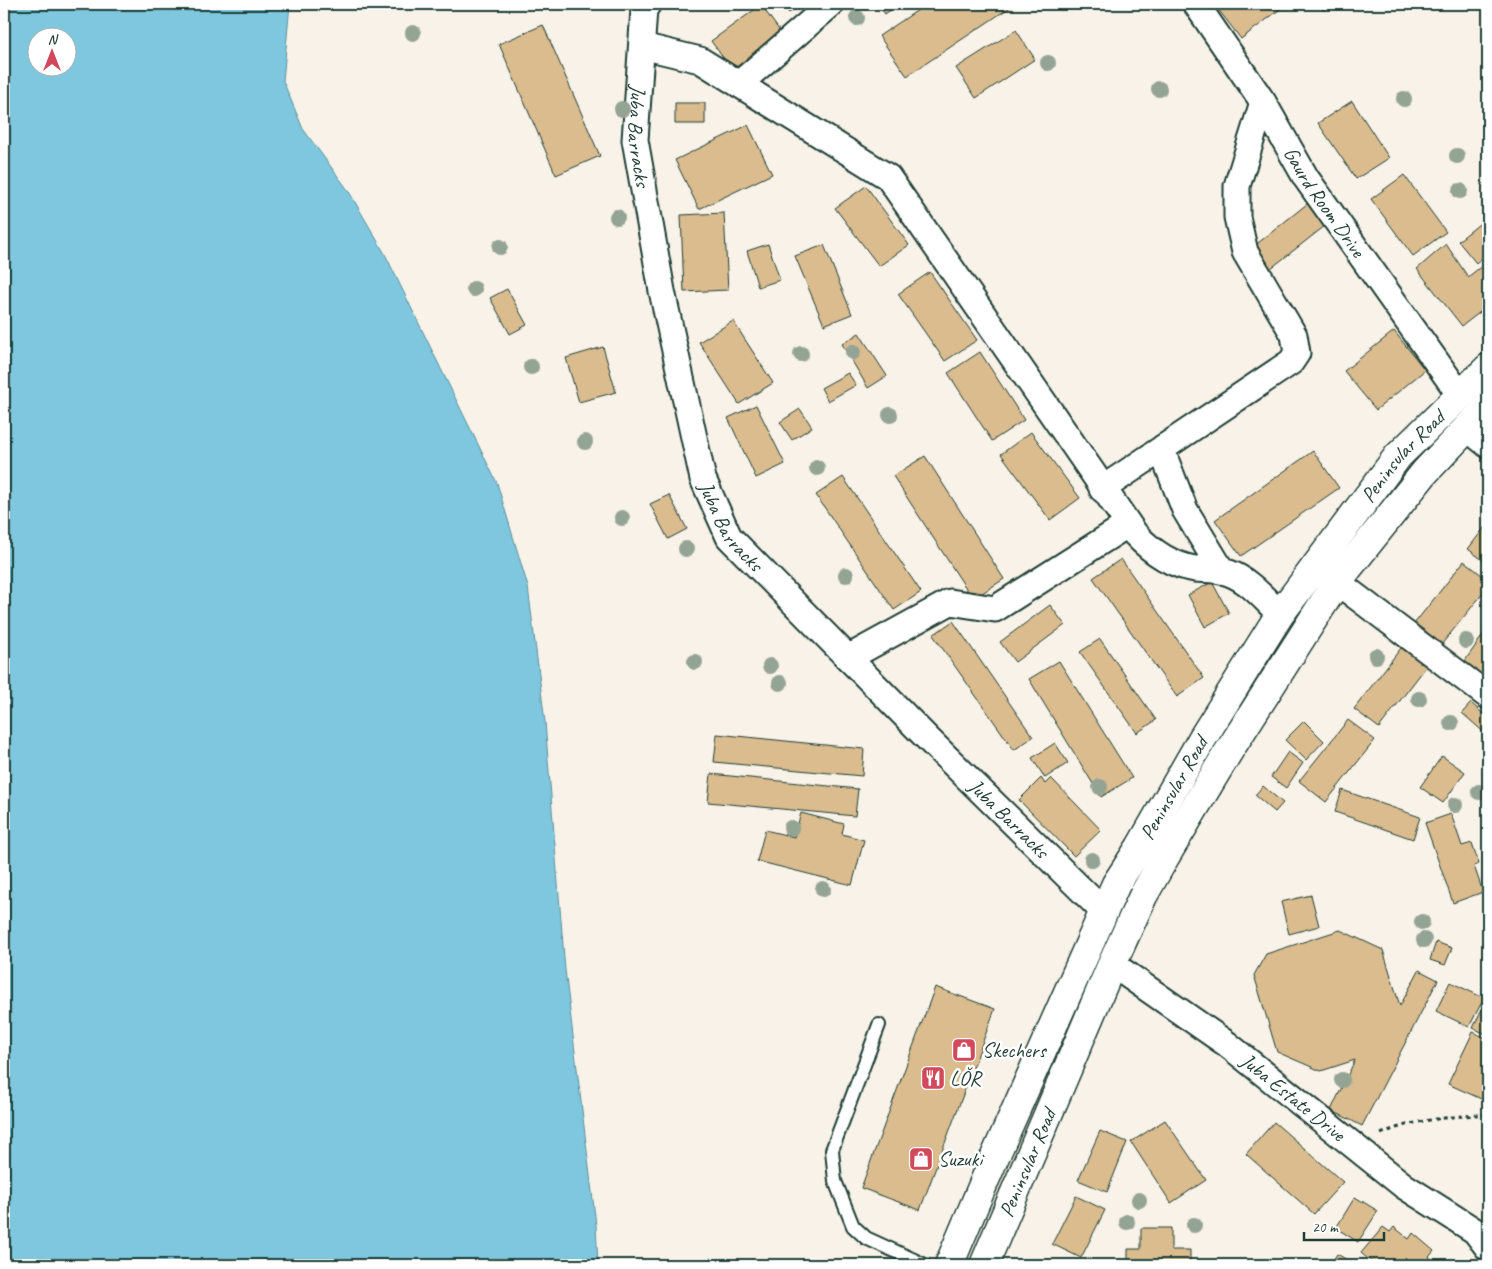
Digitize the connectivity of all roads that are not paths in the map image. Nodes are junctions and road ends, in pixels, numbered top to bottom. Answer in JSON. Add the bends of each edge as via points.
{"nodes":[{"id":1,"x":648,"y":4,"type":"edge"},
{"id":2,"x":831,"y":4,"type":"edge"},
{"id":3,"x":1196,"y":4,"type":"edge"},
{"id":4,"x":642,"y":46,"type":"junction"},
{"id":5,"x":739,"y":84,"type":"junction"},
{"id":6,"x":1263,"y":102,"type":"junction"},
{"id":7,"x":1488,"y":368,"type":"edge"},
{"id":8,"x":1460,"y":395,"type":"junction"},
{"id":9,"x":1488,"y":406,"type":"edge"},
{"id":10,"x":1467,"y":428,"type":"junction"},
{"id":11,"x":1488,"y":445,"type":"edge"},
{"id":12,"x":1164,"y":447,"type":"junction"},
{"id":13,"x":1102,"y":489,"type":"junction"},
{"id":14,"x":1127,"y":525,"type":"junction"},
{"id":15,"x":1222,"y":571,"type":"junction"},
{"id":16,"x":1337,"y":582,"type":"junction"},
{"id":17,"x":1280,"y":614,"type":"junction"},
{"id":18,"x":848,"y":658,"type":"junction"},
{"id":19,"x":1488,"y":696,"type":"edge"},
{"id":20,"x":1104,"y":912,"type":"junction"},
{"id":21,"x":1112,"y":964,"type":"junction"},
{"id":22,"x":880,"y":1026,"type":"dead end"},
{"id":23,"x":1484,"y":1233,"type":"edge"},
{"id":24,"x":925,"y":1265,"type":"edge"},
{"id":25,"x":949,"y":1265,"type":"edge"},
{"id":26,"x":984,"y":1265,"type":"edge"}],
"edges":[{"from":1,"to":4,"type":"street","name":"Juba Barracks","via":[[644,9]]},
{"from":2,"to":5,"type":"street"},
{"from":3,"to":6,"type":"street","name":"Gaurd Room Drive"},
{"from":4,"to":5,"type":"street","via":[[700,60]]},
{"from":4,"to":18,"type":"street","name":"Juba Barracks","via":[[635,140],[662,291],[703,479],[729,537]]},
{"from":5,"to":13,"type":"street","via":[[888,177]]},
{"from":6,"to":8,"type":"street","name":"Gaurd Room Drive","via":[[1306,178]]},
{"from":6,"to":12,"type":"street","via":[[1237,186],[1237,217],[1245,252],[1294,335],[1297,354],[1291,362]]},
{"from":7,"to":8,"type":"main road","name":"Peninsular Road"},
{"from":8,"to":17,"type":"main road","name":"Peninsular Road","via":[[1398,456]]},
{"from":9,"to":10,"type":"main road","name":"Peninsular Road"},
{"from":10,"to":11,"type":"street"},
{"from":10,"to":16,"type":"main road","name":"Peninsular Road","via":[[1425,472]]},
{"from":12,"to":13,"type":"street"},
{"from":12,"to":15,"type":"street","via":[[1164,456],[1184,510]]},
{"from":13,"to":14,"type":"street"},
{"from":14,"to":15,"type":"street","via":[[1142,542],[1174,564]]},
{"from":14,"to":18,"type":"street","via":[[995,609],[950,602]]},
{"from":15,"to":17,"type":"street","via":[[1242,579]]},
{"from":16,"to":19,"type":"street"},
{"from":16,"to":21,"type":"main road","name":"Peninsular Road","via":[[1165,857]]},
{"from":17,"to":20,"type":"main road","name":"Peninsular Road","via":[[1116,884]]},
{"from":18,"to":20,"type":"street","name":"Juba Barracks"},
{"from":20,"to":25,"type":"main road","name":"Peninsular Road"},
{"from":21,"to":23,"type":"street","name":"Juba Estate Drive","via":[[1227,1044],[1404,1186]]},
{"from":21,"to":26,"type":"main road","name":"Peninsular Road"},
{"from":22,"to":24,"type":"lane","via":[[832,1150],[835,1181],[853,1226],[866,1238]]}]}
